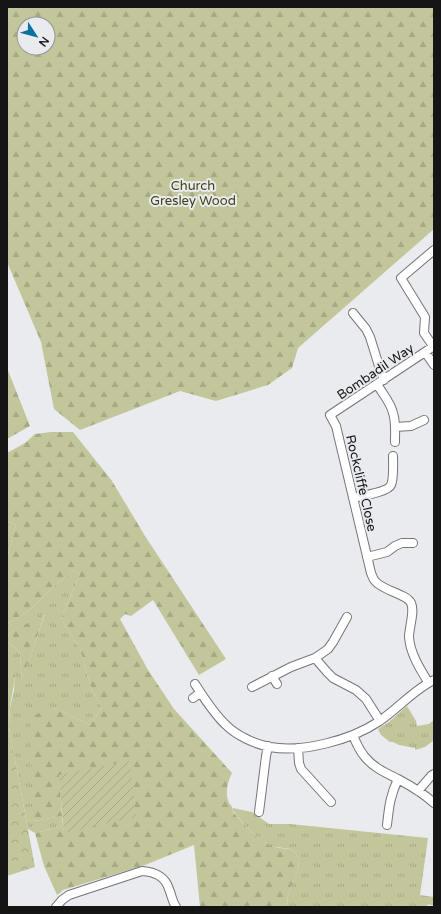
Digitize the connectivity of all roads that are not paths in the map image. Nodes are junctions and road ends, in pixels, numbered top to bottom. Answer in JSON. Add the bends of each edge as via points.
{"nodes":[{"id":1,"x":434,"y":250,"type":"edge"},
{"id":2,"x":353,"y":313,"type":"dead end"},
{"id":3,"x":433,"y":346,"type":"edge"},
{"id":4,"x":425,"y":352,"type":"junction"},
{"id":5,"x":434,"y":365,"type":"edge"},
{"id":6,"x":384,"y":380,"type":"junction"},
{"id":7,"x":377,"y":384,"type":"junction"},
{"id":8,"x":330,"y":415,"type":"joint"},
{"id":9,"x":424,"y":420,"type":"dead end"},
{"id":10,"x":395,"y":427,"type":"junction"},
{"id":11,"x":395,"y":442,"type":"dead end"},
{"id":12,"x":393,"y":456,"type":"dead end"},
{"id":13,"x":353,"y":498,"type":"junction"},
{"id":14,"x":413,"y":543,"type":"dead end"},
{"id":15,"x":367,"y":556,"type":"junction"},
{"id":16,"x":347,"y":618,"type":"dead end"},
{"id":17,"x":315,"y":658,"type":"junction"},
{"id":18,"x":272,"y":676,"type":"junction"},
{"id":19,"x":431,"y":681,"type":"edge"},
{"id":20,"x":195,"y":684,"type":"dead end"},
{"id":21,"x":277,"y":684,"type":"dead end"},
{"id":22,"x":252,"y":687,"type":"dead end"},
{"id":23,"x":200,"y":692,"type":"junction"},
{"id":24,"x":192,"y":698,"type":"dead end"},
{"id":25,"x":380,"y":721,"type":"junction"},
{"id":26,"x":353,"y":735,"type":"junction"},
{"id":27,"x":268,"y":746,"type":"junction"},
{"id":28,"x":298,"y":748,"type":"junction"},
{"id":29,"x":434,"y":774,"type":"edge"},
{"id":30,"x":398,"y":779,"type":"junction"},
{"id":31,"x":418,"y":791,"type":"junction"},
{"id":32,"x":331,"y":802,"type":"dead end"},
{"id":33,"x":434,"y":803,"type":"edge"},
{"id":34,"x":259,"y":812,"type":"dead end"},
{"id":35,"x":387,"y":825,"type":"dead end"},
{"id":36,"x":56,"y":907,"type":"edge"},
{"id":37,"x":176,"y":907,"type":"edge"}],
"edges":[{"from":1,"to":3,"type":"street","via":[[401,278],[425,317],[424,333]]},
{"from":2,"to":6,"type":"street","via":[[370,337]]},
{"from":3,"to":4,"type":"street","name":"Bombadil Way"},
{"from":4,"to":5,"type":"street"},
{"from":4,"to":6,"type":"street","name":"Bombadil Way"},
{"from":6,"to":7,"type":"street","name":"Bombadil Way"},
{"from":7,"to":8,"type":"street","name":"Bombadil Way"},
{"from":7,"to":10,"type":"street","via":[[390,405]]},
{"from":8,"to":13,"type":"street","name":"Rockcliffe Close","via":[[336,426]]},
{"from":9,"to":10,"type":"street","via":[[411,426]]},
{"from":10,"to":11,"type":"street"},
{"from":12,"to":13,"type":"street","via":[[391,485],[383,491]]},
{"from":13,"to":15,"type":"street","name":"Rockcliffe Close"},
{"from":14,"to":15,"type":"street","via":[[402,543],[387,552]]},
{"from":15,"to":19,"type":"street","name":"Rockcliffe Close","via":[[375,581],[408,599],[412,604],[410,646],[419,668]]},
{"from":16,"to":17,"type":"street","via":[[338,626],[328,649]]},
{"from":17,"to":18,"type":"street"},
{"from":17,"to":25,"type":"street","via":[[333,678],[356,690]]},
{"from":18,"to":21,"type":"street"},
{"from":18,"to":22,"type":"street"},
{"from":19,"to":25,"type":"street","via":[[415,691]]},
{"from":20,"to":23,"type":"street"},
{"from":23,"to":24,"type":"street"},
{"from":23,"to":27,"type":"street","via":[[226,725],[251,741]]},
{"from":25,"to":26,"type":"street"},
{"from":26,"to":28,"type":"street"},
{"from":26,"to":30,"type":"street","via":[[369,761],[380,771]]},
{"from":27,"to":28,"type":"street"},
{"from":27,"to":34,"type":"street","via":[[257,791]]},
{"from":28,"to":32,"type":"street","via":[[301,769]]},
{"from":29,"to":31,"type":"street"},
{"from":30,"to":31,"type":"street"},
{"from":30,"to":35,"type":"street","via":[[389,802]]},
{"from":31,"to":33,"type":"street"},
{"from":36,"to":37,"type":"street","via":[[69,895],[142,871],[157,874],[165,880]]}]}
